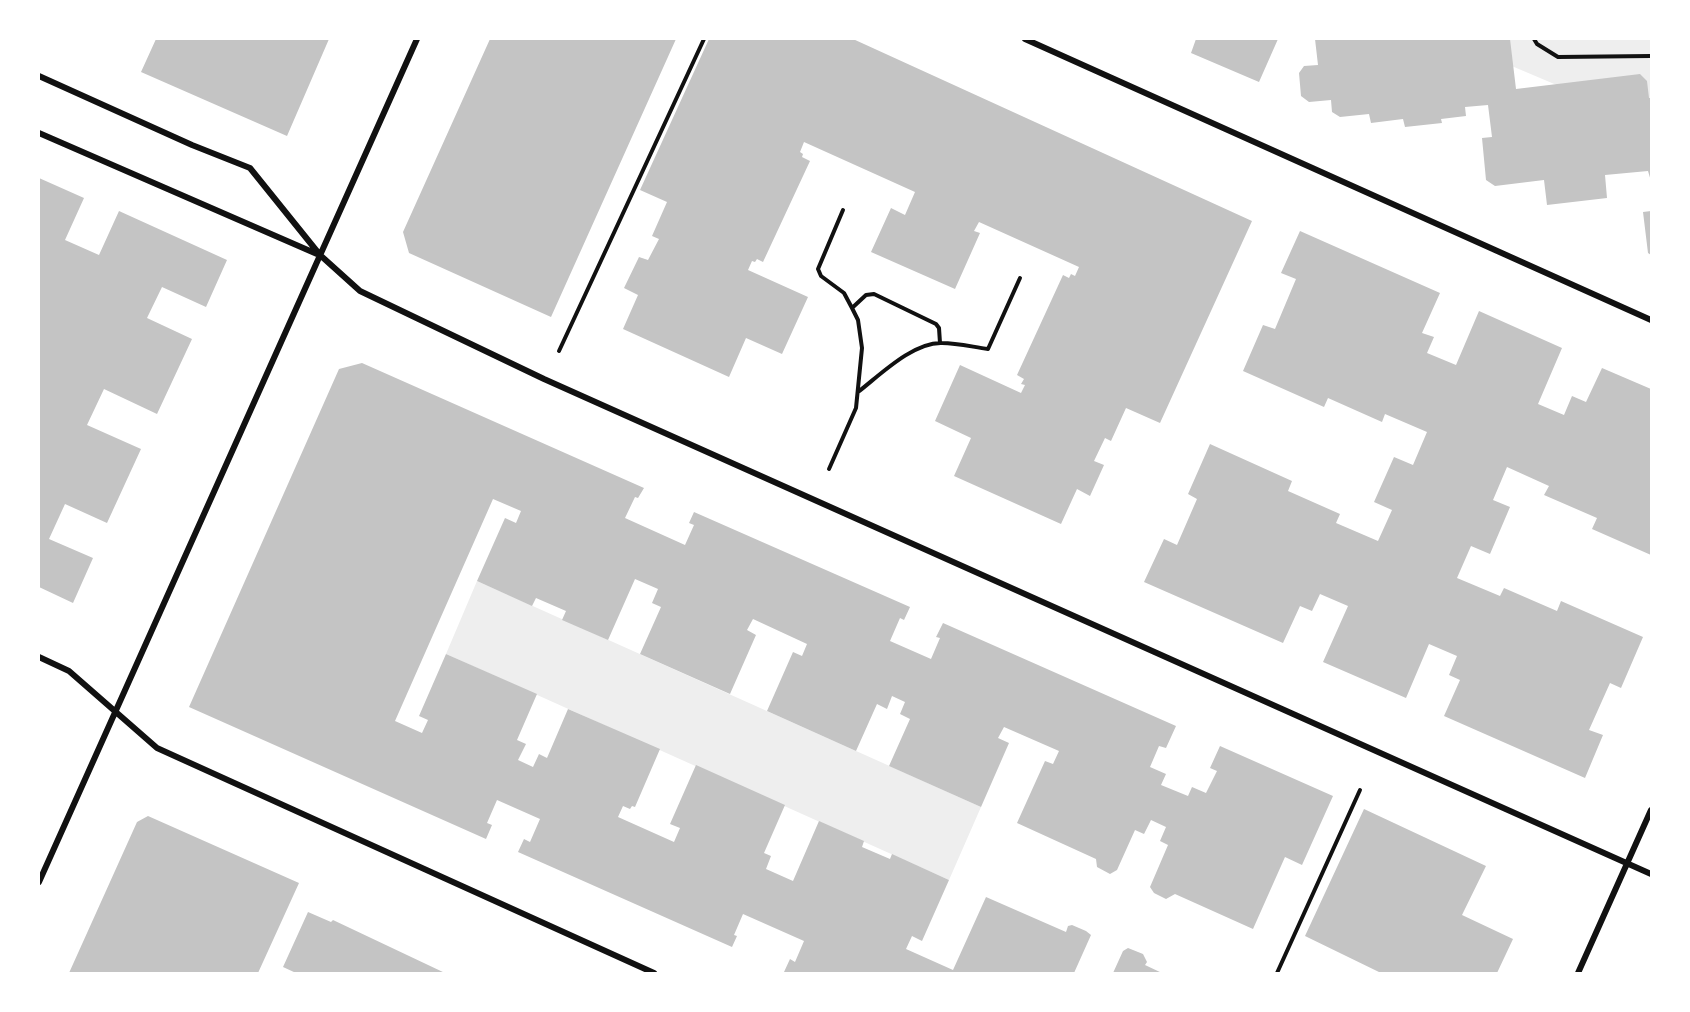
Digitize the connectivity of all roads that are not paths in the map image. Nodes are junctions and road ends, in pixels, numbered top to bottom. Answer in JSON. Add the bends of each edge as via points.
{"nodes":[{"id":1,"x":417,"y":39,"type":"edge"},
{"id":2,"x":1025,"y":39,"type":"edge"},
{"id":3,"x":39,"y":76,"type":"edge"},
{"id":4,"x":39,"y":133,"type":"edge"},
{"id":5,"x":320,"y":255,"type":"junction"},
{"id":6,"x":1651,"y":320,"type":"edge"},
{"id":7,"x":39,"y":657,"type":"edge"},
{"id":8,"x":115,"y":713,"type":"junction"},
{"id":9,"x":1651,"y":810,"type":"edge"},
{"id":10,"x":1628,"y":863,"type":"junction"},
{"id":11,"x":1651,"y":874,"type":"edge"},
{"id":12,"x":39,"y":882,"type":"edge"},
{"id":13,"x":654,"y":973,"type":"edge"},
{"id":14,"x":1578,"y":973,"type":"edge"}],
"edges":[{"from":1,"to":5,"type":"street"},
{"from":2,"to":6,"type":"street"},
{"from":3,"to":5,"type":"street","via":[[250,168]]},
{"from":4,"to":5,"type":"street"},
{"from":5,"to":8,"type":"street"},
{"from":5,"to":10,"type":"street","via":[[360,291],[544,379]]},
{"from":7,"to":8,"type":"street","via":[[69,671]]},
{"from":8,"to":12,"type":"street"},
{"from":8,"to":13,"type":"street","via":[[157,748]]},
{"from":9,"to":10,"type":"street"},
{"from":10,"to":11,"type":"street"},
{"from":10,"to":14,"type":"street"}]}
